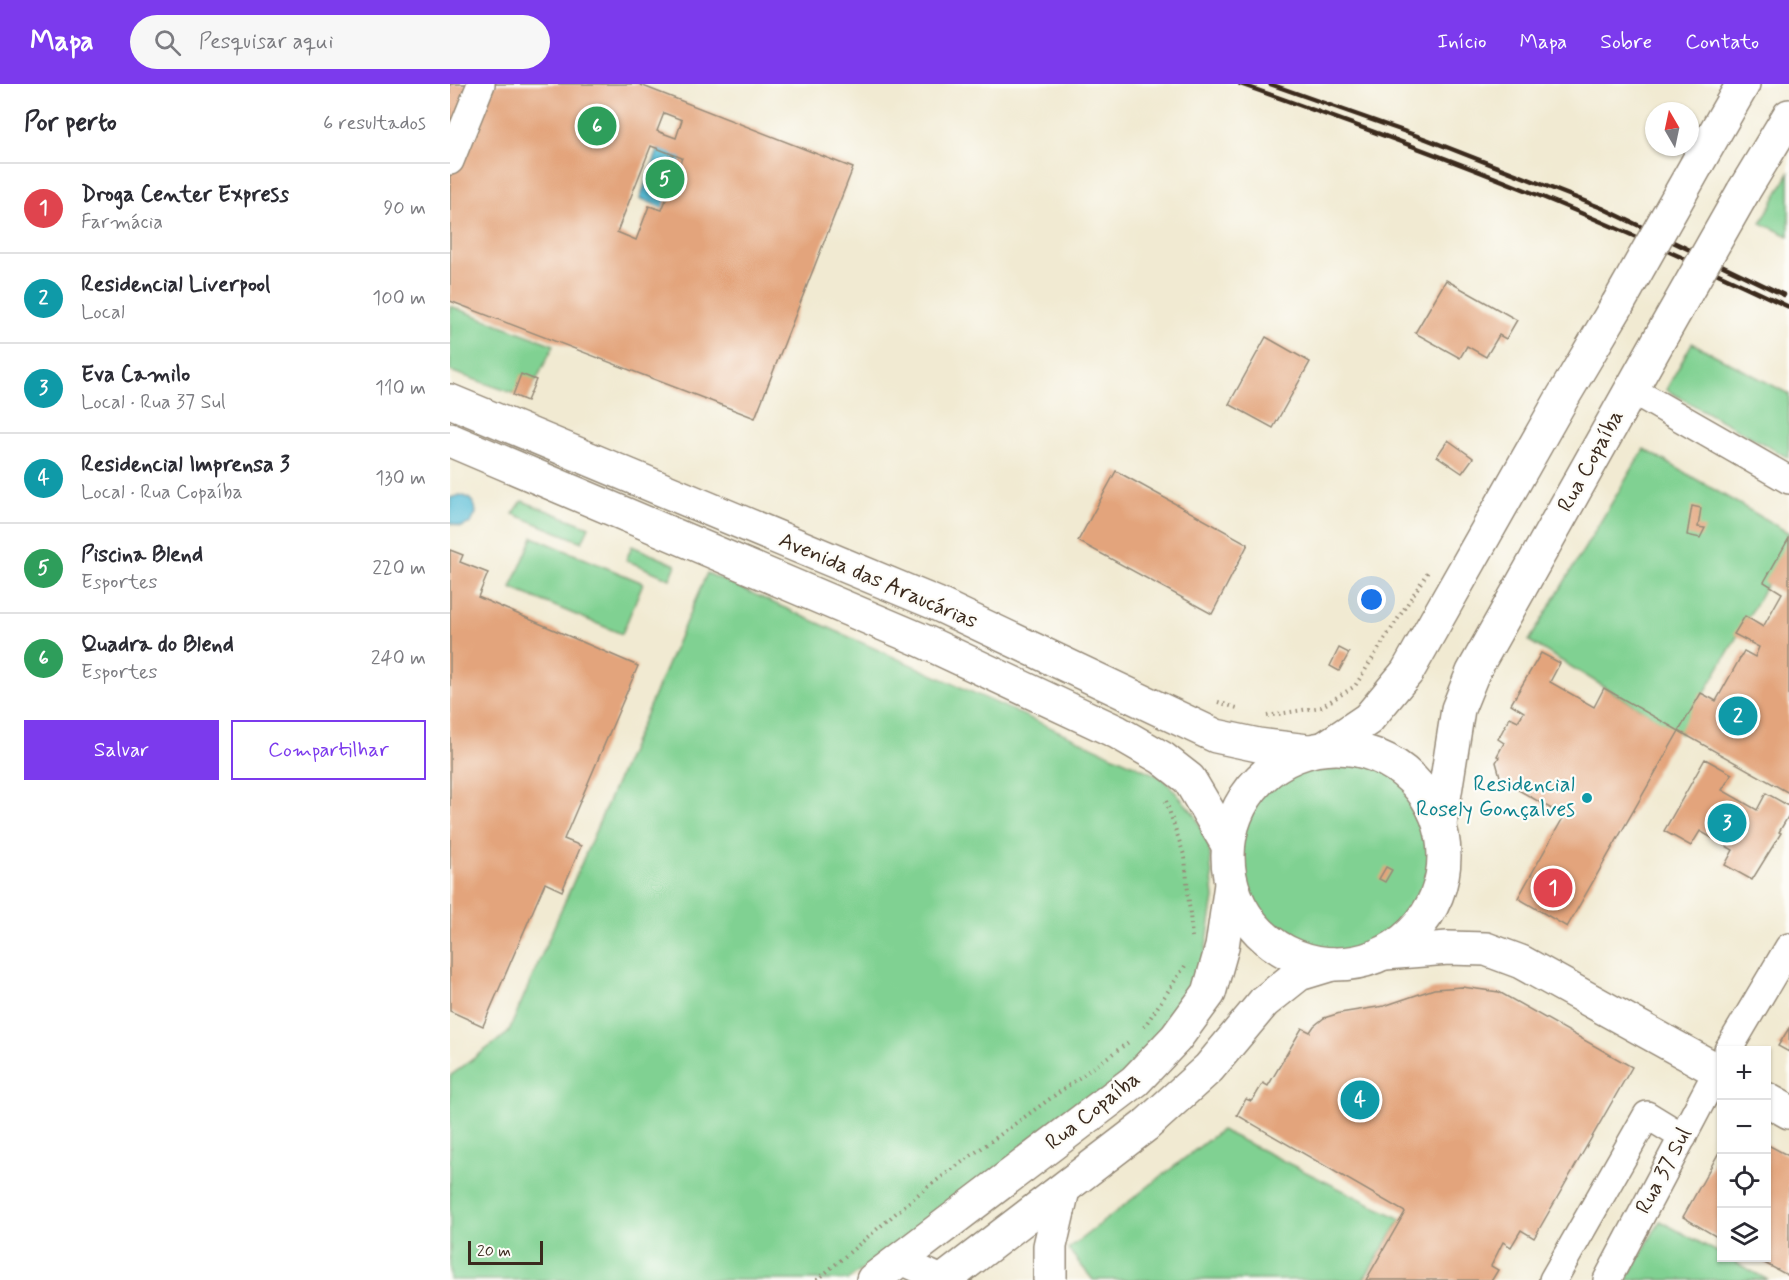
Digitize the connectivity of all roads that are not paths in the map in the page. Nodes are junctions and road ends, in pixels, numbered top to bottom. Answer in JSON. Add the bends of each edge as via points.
{"nodes":[{"id":1,"x":481,"y":84,"type":"edge"},
{"id":2,"x":1743,"y":84,"type":"edge"},
{"id":3,"x":1789,"y":116,"type":"edge"},
{"id":4,"x":450,"y":161,"type":"edge"},
{"id":5,"x":1632,"y":390,"type":"junction"},
{"id":6,"x":450,"y":401,"type":"edge"},
{"id":7,"x":450,"y":440,"type":"edge"},
{"id":8,"x":1789,"y":480,"type":"edge"},
{"id":9,"x":935,"y":603,"type":"junction"},
{"id":10,"x":921,"y":640,"type":"junction"},
{"id":11,"x":1316,"y":750,"type":"junction"},
{"id":12,"x":1440,"y":824,"type":"junction"},
{"id":13,"x":1228,"y":845,"type":"junction"},
{"id":14,"x":1231,"y":884,"type":"junction"},
{"id":15,"x":1789,"y":947,"type":"edge"},
{"id":16,"x":1383,"y":953,"type":"junction"},
{"id":17,"x":1332,"y":964,"type":"junction"},
{"id":18,"x":1732,"y":1046,"type":"edge"},
{"id":19,"x":1717,"y":1061,"type":"edge"},
{"id":20,"x":1717,"y":1073,"type":"edge"},
{"id":21,"x":1769,"y":1100,"type":"edge"},
{"id":22,"x":1789,"y":1112,"type":"edge"},
{"id":23,"x":1683,"y":1137,"type":"junction"},
{"id":24,"x":1063,"y":1191,"type":"junction"},
{"id":25,"x":899,"y":1260,"type":"junction"},
{"id":26,"x":873,"y":1280,"type":"edge"},
{"id":27,"x":944,"y":1280,"type":"edge"},
{"id":28,"x":1050,"y":1280,"type":"edge"},
{"id":29,"x":1553,"y":1280,"type":"edge"},
{"id":30,"x":1607,"y":1280,"type":"edge"}],
"edges":[{"from":1,"to":4,"type":"street"},
{"from":2,"to":11,"type":"main road","bridge":true,"via":[[1407,672],[1368,719]]},
{"from":3,"to":5,"type":"main road","name":"Rua Copaíba","bridge":true},
{"from":5,"to":8,"type":"street"},
{"from":5,"to":12,"type":"main road","name":"Rua Copaíba","via":[[1473,672],[1458,709]]},
{"from":6,"to":9,"type":"main road","name":"Avenida das Araucárias"},
{"from":7,"to":10,"type":"main road","name":"Avenida das Araucárias"},
{"from":9,"to":10,"type":"main road"},
{"from":9,"to":11,"type":"main road","name":"Avenida das Araucárias","via":[[1216,736],[1258,745]]},
{"from":10,"to":13,"type":"main road","name":"Avenida das Araucárias","via":[[1117,732],[1162,758],[1189,779]]},
{"from":11,"to":12,"type":"main road","name":"Avenida das Araucárias","via":[[1362,750],[1396,766],[1423,791]]},
{"from":11,"to":13,"type":"main road","via":[[1278,765],[1253,786],[1236,814]]},
{"from":12,"to":16,"type":"main road","via":[[1445,862],[1436,899],[1414,931]]},
{"from":13,"to":14,"type":"main road"},
{"from":14,"to":17,"type":"main road","via":[[1258,931],[1288,952]]},
{"from":14,"to":25,"type":"main road","name":"Rua Copaíba","via":[[1222,947],[1209,993],[1176,1038],[1135,1081]]},
{"from":15,"to":18,"type":"street","name":"Rua 37 Sul"},
{"from":16,"to":17,"type":"main road","via":[[1358,962]]},
{"from":16,"to":19,"type":"main road","via":[[1486,949],[1521,962]]},
{"from":17,"to":24,"type":"main road","name":"Rua Copaíba","via":[[1299,974],[1264,1002],[1209,1068],[1145,1126]]},
{"from":20,"to":23,"type":"street","name":"Rua 37 Sul"},
{"from":21,"to":22,"type":"main road"},
{"from":23,"to":29,"type":"street","via":[[1647,1115]]},
{"from":23,"to":30,"type":"street","name":"Rua 37 Sul"},
{"from":24,"to":27,"type":"main road","name":"Rua Copaíba"},
{"from":24,"to":28,"type":"main road","via":[[1050,1246]]},
{"from":25,"to":26,"type":"main road","name":"Rua Copaíba"},
{"from":25,"to":27,"type":"street"}]}
